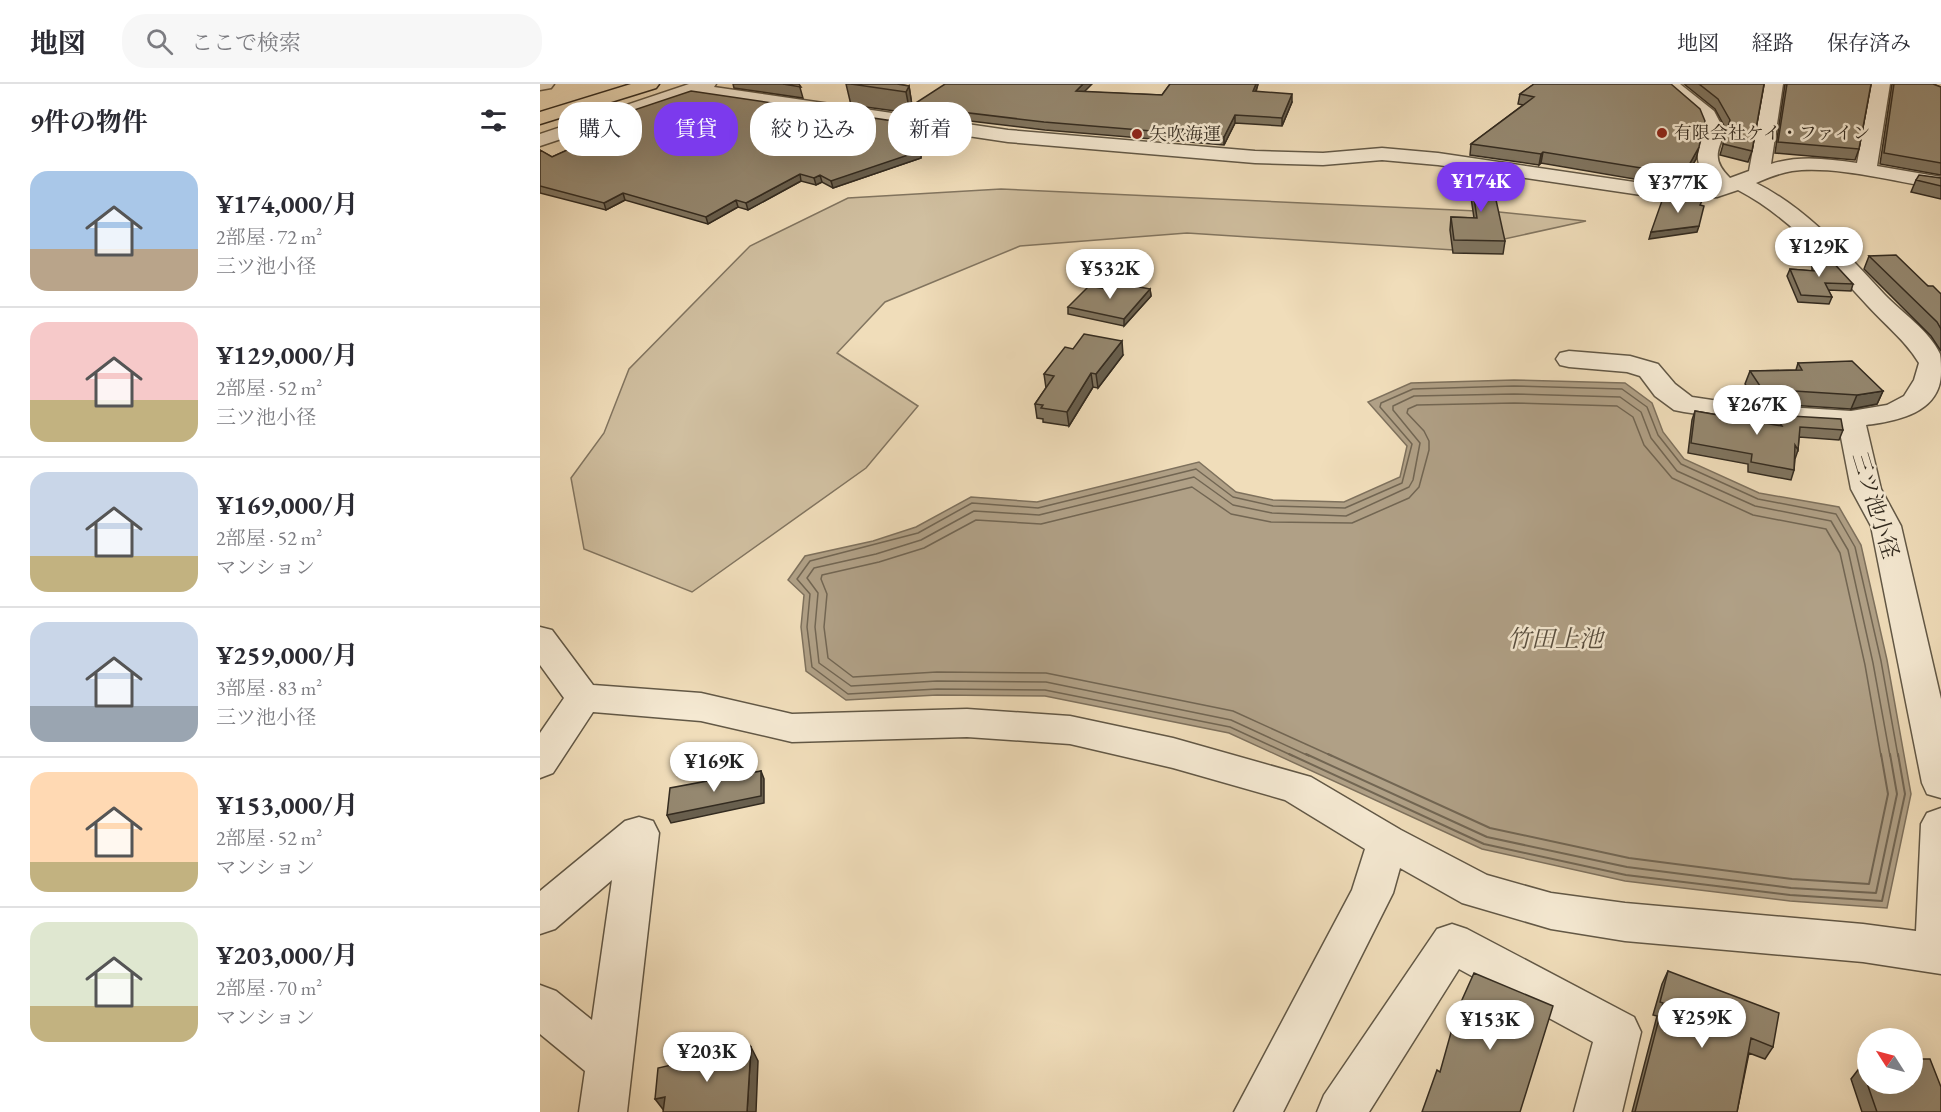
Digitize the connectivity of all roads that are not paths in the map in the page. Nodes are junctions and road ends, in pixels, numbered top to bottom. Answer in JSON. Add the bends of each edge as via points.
{"nodes":[{"id":1,"x":545,"y":84,"type":"edge"},
{"id":2,"x":609,"y":84,"type":"edge"},
{"id":3,"x":650,"y":84,"type":"edge"},
{"id":4,"x":1669,"y":84,"type":"edge"},
{"id":5,"x":1774,"y":84,"type":"edge"},
{"id":6,"x":1881,"y":84,"type":"edge"},
{"id":7,"x":540,"y":86,"type":"edge"},
{"id":8,"x":700,"y":87,"type":"edge"},
{"id":9,"x":540,"y":105,"type":"edge"},
{"id":10,"x":547,"y":128,"type":"edge"},
{"id":11,"x":1866,"y":170,"type":"junction"},
{"id":12,"x":1742,"y":181,"type":"junction"},
{"id":13,"x":1941,"y":183,"type":"edge"},
{"id":14,"x":1569,"y":359,"type":"dead end"},
{"id":15,"x":1851,"y":419,"type":"junction"},
{"id":16,"x":540,"y":639,"type":"edge"},
{"id":17,"x":582,"y":698,"type":"junction"},
{"id":18,"x":540,"y":763,"type":"edge"},
{"id":19,"x":1941,"y":783,"type":"edge"},
{"id":20,"x":1941,"y":824,"type":"edge"},
{"id":21,"x":1387,"y":842,"type":"junction"},
{"id":22,"x":540,"y":916,"type":"edge"},
{"id":23,"x":1939,"y":954,"type":"edge"},
{"id":24,"x":540,"y":1006,"type":"edge"},
{"id":25,"x":610,"y":1062,"type":"junction"},
{"id":26,"x":603,"y":1112,"type":"edge"},
{"id":27,"x":1258,"y":1112,"type":"edge"},
{"id":28,"x":1341,"y":1112,"type":"edge"},
{"id":29,"x":1598,"y":1112,"type":"edge"}],
"edges":[{"from":1,"to":7,"type":"street"},
{"from":2,"to":9,"type":"highway"},
{"from":3,"to":10,"type":"highway"},
{"from":4,"to":12,"type":"street","via":[[1707,115],[1715,132],[1706,151],[1709,167]]},
{"from":5,"to":12,"type":"street"},
{"from":6,"to":11,"type":"street"},
{"from":8,"to":10,"type":"street"},
{"from":8,"to":12,"type":"street","via":[[1008,136],[1255,157],[1323,159],[1382,154],[1675,194],[1717,191]]},
{"from":11,"to":12,"type":"street","via":[[1789,165]]},
{"from":11,"to":13,"type":"street"},
{"from":12,"to":15,"type":"street","name":"三ツ池小径","via":[[1770,198],[1837,256],[1920,343],[1932,363],[1928,384],[1917,401],[1896,412]]},
{"from":14,"to":15,"type":"street","via":[[1630,364],[1649,370],[1665,390],[1684,404],[1739,412]]},
{"from":15,"to":19,"type":"street","name":"三ツ池小径","via":[[1866,489],[1886,526]]},
{"from":16,"to":17,"type":"street"},
{"from":17,"to":18,"type":"street"},
{"from":17,"to":21,"type":"street","via":[[701,707],[792,728],[967,723],[1070,730],[1173,753],[1297,788]]},
{"from":20,"to":23,"type":"street"},
{"from":21,"to":23,"type":"street","via":[[1477,890],[1551,911]]},
{"from":21,"to":27,"type":"street","via":[[1372,893]]},
{"from":22,"to":25,"type":"street","via":[[639,833]]},
{"from":24,"to":25,"type":"street"},
{"from":25,"to":26,"type":"street"},
{"from":28,"to":29,"type":"street","via":[[1452,943],[1618,1032]]}]}
